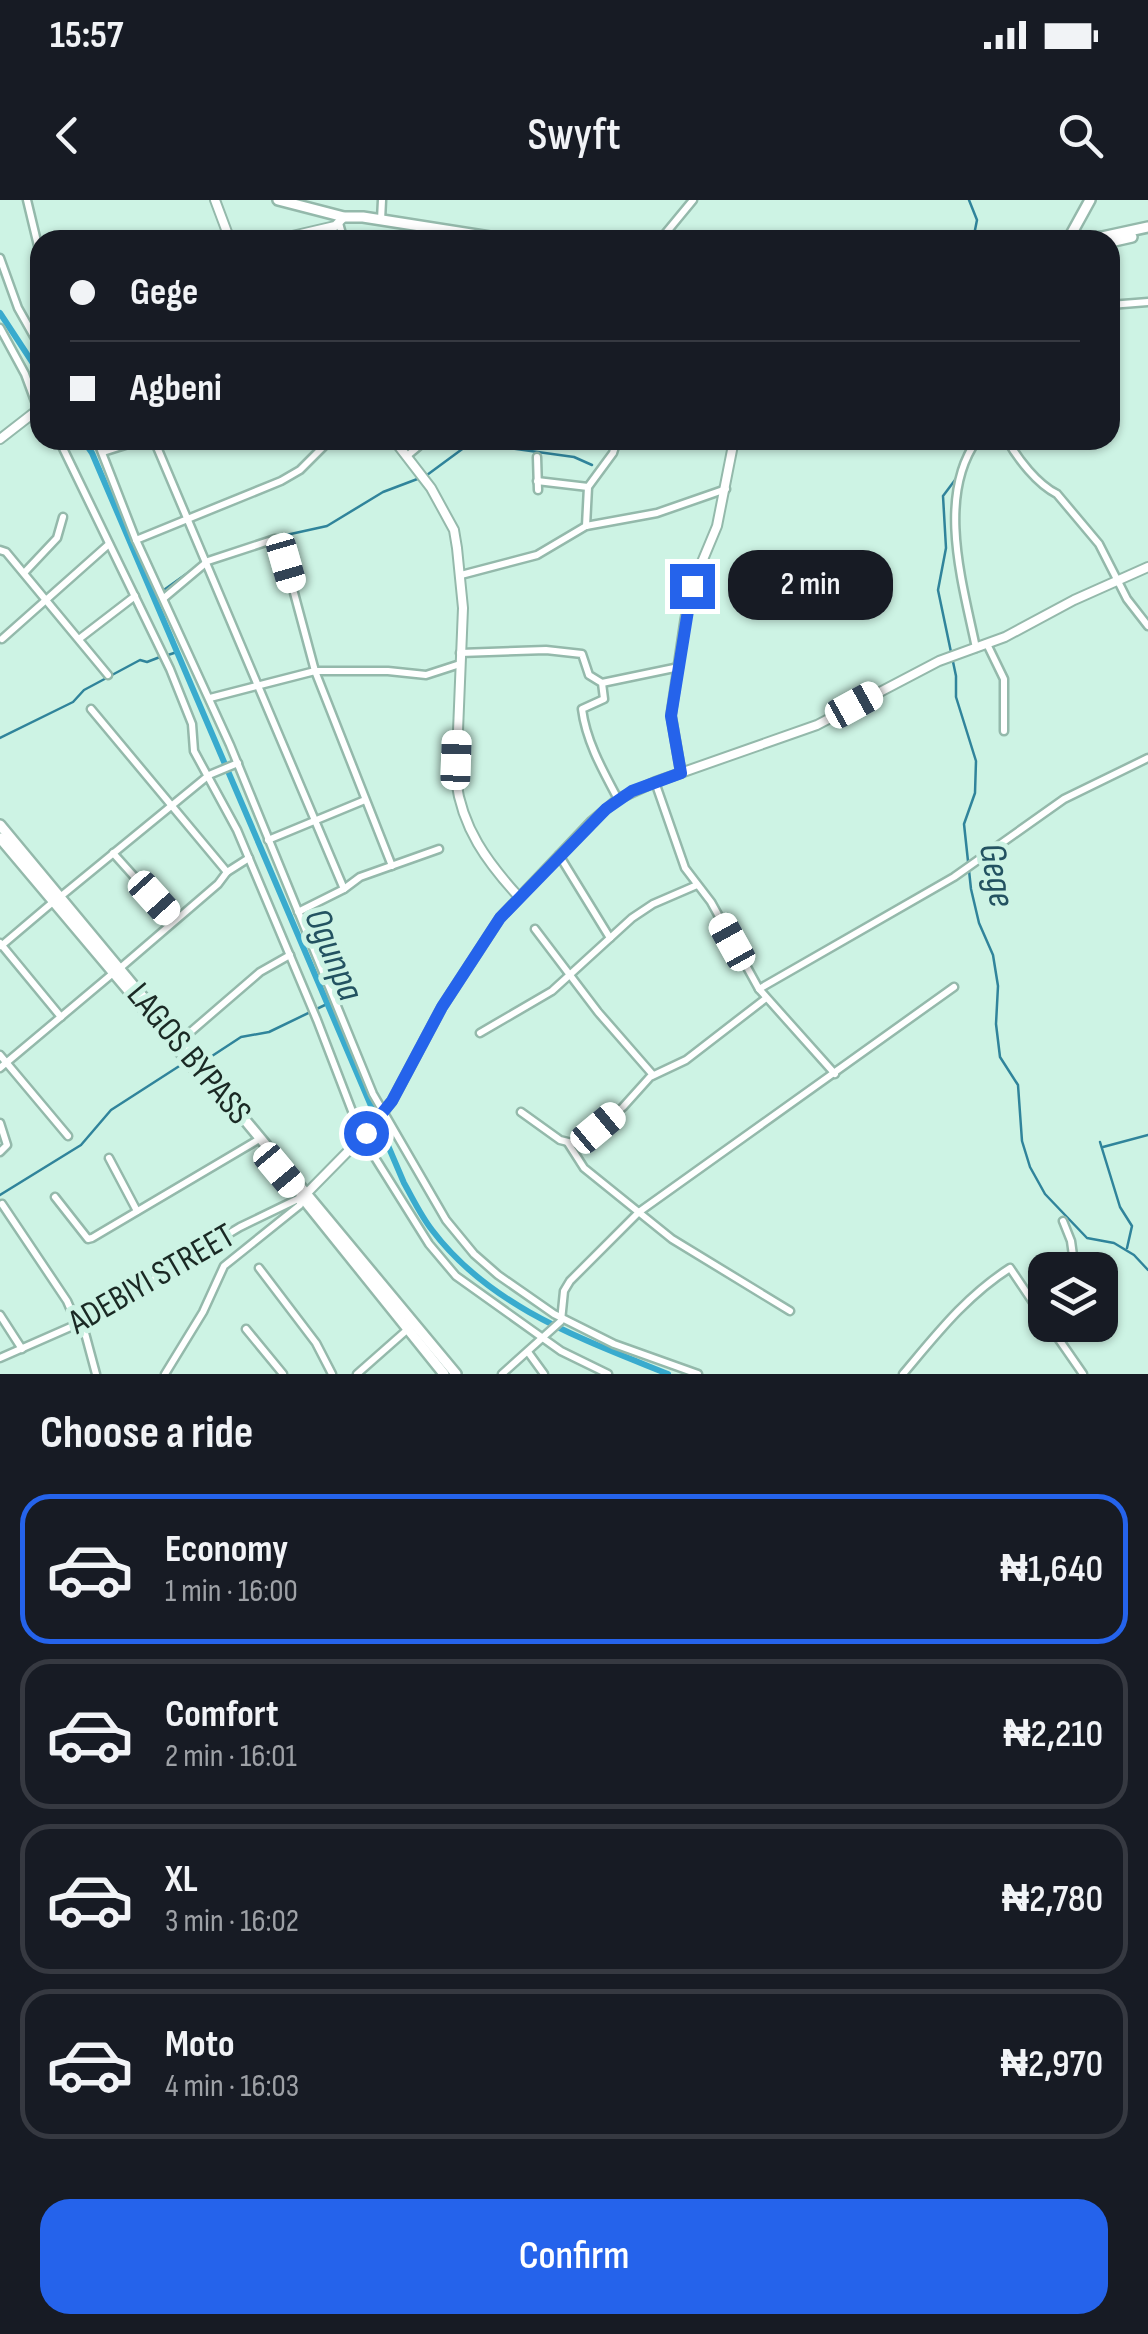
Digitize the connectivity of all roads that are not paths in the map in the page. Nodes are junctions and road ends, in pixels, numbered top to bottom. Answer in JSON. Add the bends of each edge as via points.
{"nodes":[{"id":1,"x":27,"y":200,"type":"edge"},
{"id":2,"x":215,"y":200,"type":"edge"},
{"id":3,"x":278,"y":200,"type":"edge"},
{"id":4,"x":382,"y":200,"type":"edge"},
{"id":5,"x":693,"y":200,"type":"edge"},
{"id":6,"x":1090,"y":200,"type":"edge"},
{"id":7,"x":342,"y":220,"type":"junction"},
{"id":8,"x":381,"y":220,"type":"junction"},
{"id":9,"x":34,"y":230,"type":"edge"},
{"id":10,"x":226,"y":230,"type":"edge"},
{"id":11,"x":319,"y":230,"type":"edge"},
{"id":12,"x":342,"y":230,"type":"edge"},
{"id":13,"x":446,"y":230,"type":"edge"},
{"id":14,"x":668,"y":230,"type":"edge"},
{"id":15,"x":1073,"y":230,"type":"edge"},
{"id":16,"x":1148,"y":230,"type":"edge"},
{"id":17,"x":1120,"y":234,"type":"edge"},
{"id":18,"x":1120,"y":239,"type":"edge"},
{"id":19,"x":0,"y":258,"type":"edge"},
{"id":20,"x":1148,"y":302,"type":"edge"},
{"id":21,"x":1120,"y":304,"type":"edge"},
{"id":22,"x":0,"y":328,"type":"edge"},
{"id":23,"x":30,"y":329,"type":"edge"},
{"id":24,"x":30,"y":385,"type":"edge"},
{"id":25,"x":30,"y":417,"type":"edge"},
{"id":26,"x":0,"y":439,"type":"edge"},
{"id":27,"x":64,"y":450,"type":"edge"},
{"id":28,"x":109,"y":450,"type":"edge"},
{"id":29,"x":158,"y":450,"type":"edge"},
{"id":30,"x":320,"y":450,"type":"edge"},
{"id":31,"x":402,"y":450,"type":"edge"},
{"id":32,"x":414,"y":450,"type":"edge"},
{"id":33,"x":614,"y":450,"type":"edge"},
{"id":34,"x":733,"y":450,"type":"edge"},
{"id":35,"x":972,"y":450,"type":"edge"},
{"id":36,"x":1014,"y":450,"type":"edge"},
{"id":37,"x":103,"y":452,"type":"joint"},
{"id":38,"x":407,"y":456,"type":"junction"},
{"id":39,"x":537,"y":456,"type":"dead end"},
{"id":40,"x":537,"y":481,"type":"junction"},
{"id":41,"x":588,"y":487,"type":"junction"},
{"id":42,"x":727,"y":488,"type":"junction"},
{"id":43,"x":538,"y":490,"type":"dead end"},
{"id":44,"x":63,"y":517,"type":"dead end"},
{"id":45,"x":188,"y":519,"type":"junction"},
{"id":46,"x":586,"y":526,"type":"junction"},
{"id":47,"x":136,"y":540,"type":"junction"},
{"id":48,"x":110,"y":544,"type":"junction"},
{"id":49,"x":0,"y":550,"type":"edge"},
{"id":50,"x":208,"y":561,"type":"junction"},
{"id":51,"x":1148,"y":567,"type":"edge"},
{"id":52,"x":24,"y":572,"type":"junction"},
{"id":53,"x":461,"y":576,"type":"junction"},
{"id":54,"x":1116,"y":580,"type":"junction"},
{"id":55,"x":136,"y":596,"type":"junction"},
{"id":56,"x":164,"y":598,"type":"junction"},
{"id":57,"x":47,"y":599,"type":"junction"},
{"id":58,"x":1146,"y":626,"type":"edge"},
{"id":59,"x":2,"y":639,"type":"edge"},
{"id":60,"x":79,"y":639,"type":"junction"},
{"id":61,"x":987,"y":644,"type":"junction"},
{"id":62,"x":976,"y":648,"type":"junction"},
{"id":63,"x":460,"y":653,"type":"junction"},
{"id":64,"x":460,"y":664,"type":"junction"},
{"id":65,"x":679,"y":667,"type":"junction"},
{"id":66,"x":315,"y":672,"type":"junction"},
{"id":67,"x":108,"y":675,"type":"dead end"},
{"id":68,"x":602,"y":683,"type":"junction"},
{"id":69,"x":257,"y":685,"type":"junction"},
{"id":70,"x":210,"y":698,"type":"junction"},
{"id":71,"x":91,"y":710,"type":"dead end"},
{"id":72,"x":1004,"y":731,"type":"dead end"},
{"id":73,"x":1148,"y":758,"type":"edge"},
{"id":74,"x":236,"y":764,"type":"junction"},
{"id":75,"x":681,"y":773,"type":"junction"},
{"id":76,"x":211,"y":774,"type":"junction"},
{"id":77,"x":654,"y":782,"type":"junction"},
{"id":78,"x":618,"y":799,"type":"junction"},
{"id":79,"x":365,"y":800,"type":"junction"},
{"id":80,"x":170,"y":806,"type":"junction"},
{"id":81,"x":316,"y":821,"type":"junction"},
{"id":82,"x":0,"y":825,"type":"edge"},
{"id":83,"x":0,"y":838,"type":"edge"},
{"id":84,"x":268,"y":840,"type":"junction"},
{"id":85,"x":439,"y":850,"type":"dead end"},
{"id":86,"x":113,"y":853,"type":"junction"},
{"id":87,"x":559,"y":856,"type":"junction"},
{"id":88,"x":249,"y":858,"type":"junction"},
{"id":89,"x":392,"y":866,"type":"junction"},
{"id":90,"x":227,"y":872,"type":"junction"},
{"id":91,"x":698,"y":885,"type":"junction"},
{"id":92,"x":344,"y":890,"type":"junction"},
{"id":93,"x":518,"y":897,"type":"junction"},
{"id":94,"x":56,"y":899,"type":"junction"},
{"id":95,"x":298,"y":912,"type":"junction"},
{"id":96,"x":174,"y":921,"type":"junction"},
{"id":97,"x":535,"y":929,"type":"dead end"},
{"id":98,"x":610,"y":938,"type":"junction"},
{"id":99,"x":1,"y":945,"type":"edge"},
{"id":100,"x":290,"y":954,"type":"junction"},
{"id":101,"x":116,"y":971,"type":"junction"},
{"id":102,"x":571,"y":974,"type":"junction"},
{"id":103,"x":954,"y":987,"type":"dead end"},
{"id":104,"x":759,"y":989,"type":"junction"},
{"id":105,"x":766,"y":999,"type":"junction"},
{"id":106,"x":61,"y":1017,"type":"junction"},
{"id":107,"x":480,"y":1033,"type":"dead end"},
{"id":108,"x":180,"y":1042,"type":"junction"},
{"id":109,"x":0,"y":1055,"type":"edge"},
{"id":110,"x":3,"y":1065,"type":"edge"},
{"id":111,"x":835,"y":1074,"type":"junction"},
{"id":112,"x":652,"y":1075,"type":"junction"},
{"id":113,"x":521,"y":1112,"type":"dead end"},
{"id":114,"x":381,"y":1116,"type":"junction"},
{"id":115,"x":0,"y":1123,"type":"edge"},
{"id":116,"x":364,"y":1135,"type":"junction"},
{"id":117,"x":68,"y":1136,"type":"dead end"},
{"id":118,"x":256,"y":1141,"type":"junction"},
{"id":119,"x":568,"y":1144,"type":"junction"},
{"id":120,"x":0,"y":1152,"type":"edge"},
{"id":121,"x":109,"y":1158,"type":"dead end"},
{"id":122,"x":303,"y":1196,"type":"junction"},
{"id":123,"x":55,"y":1198,"type":"dead end"},
{"id":124,"x":2,"y":1204,"type":"edge"},
{"id":125,"x":137,"y":1211,"type":"junction"},
{"id":126,"x":639,"y":1212,"type":"junction"},
{"id":127,"x":1063,"y":1221,"type":"dead end"},
{"id":128,"x":1072,"y":1252,"type":"edge"},
{"id":129,"x":259,"y":1268,"type":"dead end"},
{"id":130,"x":1028,"y":1292,"type":"edge"},
{"id":131,"x":790,"y":1310,"type":"dead end"},
{"id":132,"x":0,"y":1316,"type":"edge"},
{"id":133,"x":562,"y":1320,"type":"junction"},
{"id":134,"x":79,"y":1322,"type":"junction"},
{"id":135,"x":246,"y":1329,"type":"dead end"},
{"id":136,"x":408,"y":1330,"type":"junction"},
{"id":137,"x":544,"y":1337,"type":"junction"},
{"id":138,"x":1063,"y":1342,"type":"edge"},
{"id":139,"x":22,"y":1349,"type":"junction"},
{"id":140,"x":528,"y":1352,"type":"junction"},
{"id":141,"x":0,"y":1358,"type":"edge"},
{"id":142,"x":441,"y":1370,"type":"edge"},
{"id":143,"x":96,"y":1374,"type":"edge"},
{"id":144,"x":165,"y":1374,"type":"edge"},
{"id":145,"x":283,"y":1374,"type":"edge"},
{"id":146,"x":332,"y":1374,"type":"edge"},
{"id":147,"x":356,"y":1374,"type":"edge"},
{"id":148,"x":456,"y":1374,"type":"edge"},
{"id":149,"x":502,"y":1374,"type":"edge"},
{"id":150,"x":544,"y":1374,"type":"edge"},
{"id":151,"x":608,"y":1374,"type":"edge"},
{"id":152,"x":698,"y":1374,"type":"edge"},
{"id":153,"x":903,"y":1374,"type":"edge"},
{"id":154,"x":1083,"y":1374,"type":"edge"}],
"edges":[{"from":1,"to":9,"type":"street"},
{"from":2,"to":10,"type":"street"},
{"from":3,"to":7,"type":"main road"},
{"from":4,"to":8,"type":"street"},
{"from":5,"to":14,"type":"street"},
{"from":6,"to":15,"type":"main road"},
{"from":7,"to":8,"type":"main road"},
{"from":7,"to":11,"type":"street"},
{"from":7,"to":12,"type":"street"},
{"from":8,"to":13,"type":"main road"},
{"from":16,"to":17,"type":"main road"},
{"from":16,"to":18,"type":"main road"},
{"from":19,"to":23,"type":"street"},
{"from":20,"to":21,"type":"street"},
{"from":22,"to":24,"type":"street"},
{"from":25,"to":26,"type":"street"},
{"from":27,"to":48,"type":"street"},
{"from":28,"to":37,"type":"street"},
{"from":29,"to":45,"type":"street"},
{"from":30,"to":45,"type":"street","via":[[281,481]]},
{"from":31,"to":38,"type":"street"},
{"from":32,"to":38,"type":"street"},
{"from":33,"to":41,"type":"street"},
{"from":34,"to":42,"type":"street"},
{"from":35,"to":62,"type":"street","via":[[956,512]]},
{"from":36,"to":54,"type":"street","via":[[1099,544]]},
{"from":37,"to":47,"type":"street"},
{"from":38,"to":53,"type":"street","via":[[454,530]]},
{"from":39,"to":40,"type":"street"},
{"from":40,"to":41,"type":"street"},
{"from":40,"to":43,"type":"street"},
{"from":41,"to":46,"type":"street"},
{"from":42,"to":46,"type":"street","via":[[657,513]]},
{"from":42,"to":65,"type":"street","via":[[692,586]]},
{"from":44,"to":52,"type":"street","via":[[57,538]]},
{"from":45,"to":47,"type":"street"},
{"from":45,"to":50,"type":"street"},
{"from":46,"to":53,"type":"street","via":[[536,554]]},
{"from":47,"to":56,"type":"street"},
{"from":48,"to":55,"type":"street"},
{"from":48,"to":57,"type":"street"},
{"from":49,"to":52,"type":"street"},
{"from":50,"to":56,"type":"street"},
{"from":50,"to":66,"type":"street","via":[[275,539]]},
{"from":50,"to":69,"type":"street"},
{"from":51,"to":54,"type":"street"},
{"from":52,"to":57,"type":"street"},
{"from":53,"to":63,"type":"street"},
{"from":54,"to":58,"type":"street"},
{"from":54,"to":61,"type":"street"},
{"from":55,"to":60,"type":"street"},
{"from":55,"to":76,"type":"street","via":[[192,724],[194,751]]},
{"from":56,"to":70,"type":"street"},
{"from":57,"to":59,"type":"street"},
{"from":57,"to":60,"type":"street"},
{"from":60,"to":67,"type":"street"},
{"from":61,"to":62,"type":"street"},
{"from":61,"to":72,"type":"street","via":[[1004,679]]},
{"from":62,"to":75,"type":"street","via":[[817,725]]},
{"from":63,"to":64,"type":"street"},
{"from":63,"to":68,"type":"street","via":[[577,651],[589,675]]},
{"from":64,"to":66,"type":"street","via":[[426,675]]},
{"from":64,"to":93,"type":"street","via":[[458,798],[476,844]]},
{"from":65,"to":68,"type":"street"},
{"from":65,"to":75,"type":"street","via":[[671,716]]},
{"from":66,"to":69,"type":"street"},
{"from":66,"to":79,"type":"street"},
{"from":68,"to":78,"type":"street","via":[[604,699],[582,709],[583,717]]},
{"from":69,"to":70,"type":"street"},
{"from":69,"to":81,"type":"street"},
{"from":70,"to":74,"type":"street"},
{"from":71,"to":80,"type":"street"},
{"from":73,"to":104,"type":"street","via":[[1064,799],[954,878]]},
{"from":74,"to":76,"type":"street"},
{"from":74,"to":84,"type":"street"},
{"from":75,"to":77,"type":"street"},
{"from":76,"to":80,"type":"street"},
{"from":76,"to":88,"type":"street"},
{"from":77,"to":78,"type":"street"},
{"from":77,"to":91,"type":"street","via":[[674,842]]},
{"from":78,"to":87,"type":"street"},
{"from":79,"to":81,"type":"street"},
{"from":79,"to":89,"type":"street"},
{"from":80,"to":86,"type":"street"},
{"from":80,"to":90,"type":"street"},
{"from":81,"to":84,"type":"street"},
{"from":81,"to":92,"type":"street"},
{"from":82,"to":94,"type":"main road","name":"LAGOS BYPASS"},
{"from":83,"to":94,"type":"main road","name":"LAGOS BYPASS"},
{"from":84,"to":95,"type":"street"},
{"from":85,"to":89,"type":"street"},
{"from":86,"to":94,"type":"street"},
{"from":86,"to":96,"type":"street"},
{"from":87,"to":93,"type":"street"},
{"from":87,"to":98,"type":"street"},
{"from":88,"to":90,"type":"street"},
{"from":88,"to":100,"type":"street"},
{"from":89,"to":92,"type":"street"},
{"from":90,"to":96,"type":"street"},
{"from":91,"to":98,"type":"street","via":[[653,904]]},
{"from":91,"to":104,"type":"street"},
{"from":92,"to":95,"type":"street"},
{"from":93,"to":114,"type":"street","via":[[467,967]]},
{"from":94,"to":99,"type":"street"},
{"from":94,"to":101,"type":"main road","name":"LAGOS BYPASS"},
{"from":95,"to":114,"type":"street"},
{"from":96,"to":101,"type":"street"},
{"from":97,"to":102,"type":"street"},
{"from":98,"to":102,"type":"street"},
{"from":99,"to":106,"type":"street"},
{"from":100,"to":108,"type":"street"},
{"from":100,"to":116,"type":"street"},
{"from":101,"to":106,"type":"street"},
{"from":101,"to":108,"type":"main road","name":"LAGOS BYPASS"},
{"from":101,"to":118,"type":"main road","name":"LAGOS BYPASS"},
{"from":102,"to":107,"type":"street","via":[[538,1002]]},
{"from":102,"to":112,"type":"street"},
{"from":103,"to":111,"type":"street"},
{"from":104,"to":105,"type":"street"},
{"from":105,"to":111,"type":"street"},
{"from":105,"to":112,"type":"street","via":[[686,1060]]},
{"from":106,"to":110,"type":"street"},
{"from":108,"to":122,"type":"main road","name":"LAGOS BYPASS"},
{"from":109,"to":110,"type":"street"},
{"from":110,"to":117,"type":"street"},
{"from":111,"to":126,"type":"street"},
{"from":112,"to":119,"type":"street","via":[[584,1140]]},
{"from":113,"to":119,"type":"street"},
{"from":114,"to":116,"type":"street"},
{"from":114,"to":133,"type":"street","via":[[462,1241]]},
{"from":115,"to":120,"type":"street","via":[[7,1145]]},
{"from":116,"to":122,"type":"street"},
{"from":116,"to":137,"type":"street","via":[[442,1261]]},
{"from":118,"to":122,"type":"main road","name":"LAGOS BYPASS"},
{"from":118,"to":125,"type":"street"},
{"from":119,"to":126,"type":"street","via":[[584,1168]]},
{"from":121,"to":125,"type":"street"},
{"from":122,"to":134,"type":"street","name":"ADEBIYI STREET"},
{"from":122,"to":136,"type":"main road","name":"LAGOS BYPASS"},
{"from":122,"to":142,"type":"main road","name":"LAGOS BYPASS"},
{"from":122,"to":144,"type":"street","via":[[300,1206],[224,1266]]},
{"from":123,"to":125,"type":"street","via":[[88,1239]]},
{"from":124,"to":134,"type":"street"},
{"from":126,"to":131,"type":"street","via":[[672,1240]]},
{"from":126,"to":133,"type":"street","via":[[570,1281]]},
{"from":127,"to":128,"type":"street"},
{"from":129,"to":146,"type":"street"},
{"from":130,"to":153,"type":"street","via":[[1010,1268],[970,1298]]},
{"from":132,"to":139,"type":"street"},
{"from":133,"to":137,"type":"street"},
{"from":133,"to":152,"type":"street"},
{"from":134,"to":139,"type":"street","name":"ADEBIYI STREET"},
{"from":134,"to":143,"type":"street"},
{"from":135,"to":145,"type":"street"},
{"from":136,"to":142,"type":"main road","name":"LAGOS BYPASS"},
{"from":136,"to":147,"type":"street"},
{"from":137,"to":140,"type":"street"},
{"from":137,"to":151,"type":"street"},
{"from":138,"to":154,"type":"street"},
{"from":139,"to":141,"type":"street","name":"ADEBIYI STREET"},
{"from":140,"to":149,"type":"street"},
{"from":140,"to":150,"type":"street"},
{"from":142,"to":148,"type":"main road","name":"LAGOS BYPASS"}]}
